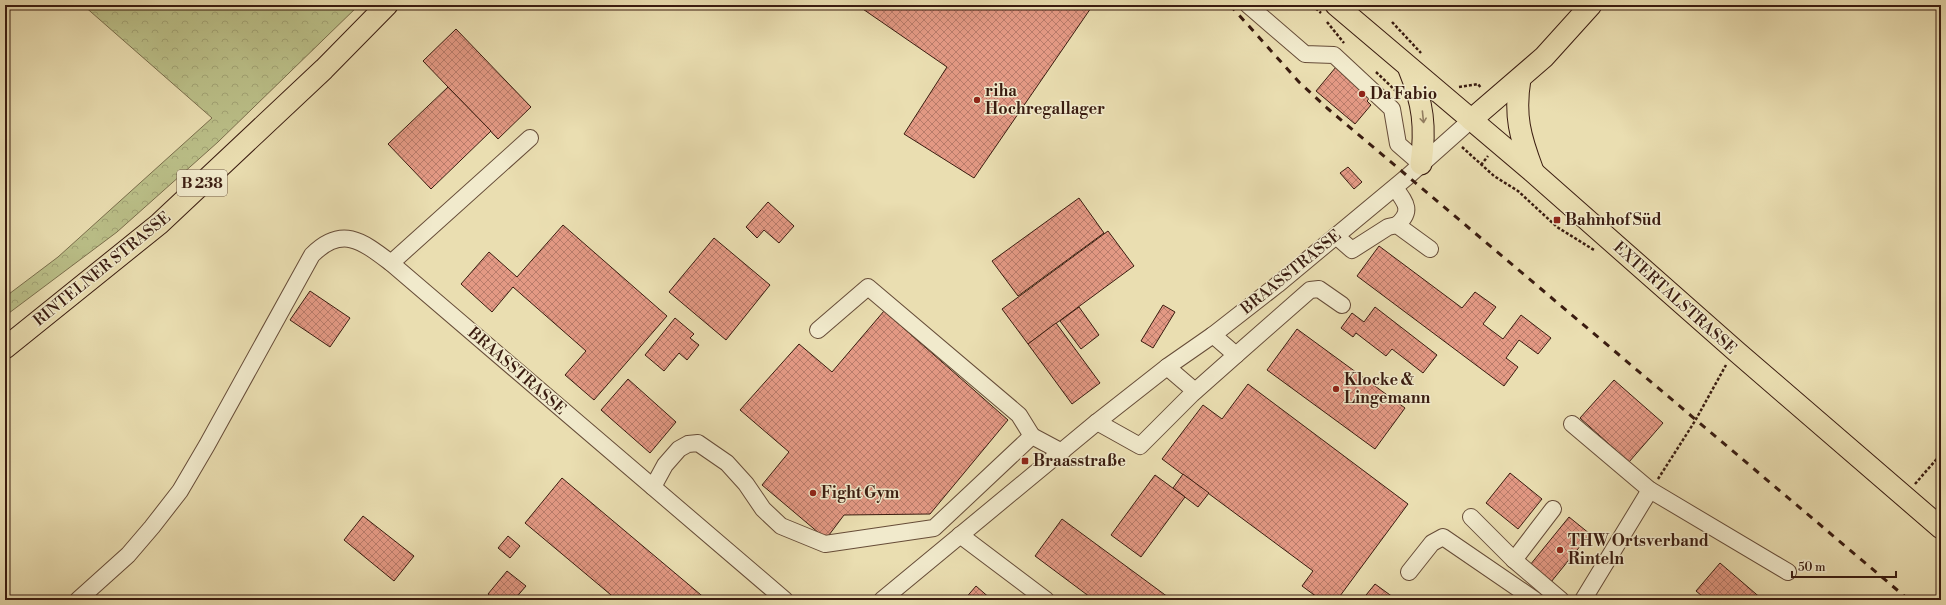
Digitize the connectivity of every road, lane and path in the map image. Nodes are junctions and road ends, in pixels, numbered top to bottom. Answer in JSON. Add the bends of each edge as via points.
{"nodes":[{"id":1,"x":387,"y":5,"type":"edge"},
{"id":2,"x":1248,"y":5,"type":"edge"},
{"id":3,"x":1312,"y":5,"type":"edge"},
{"id":4,"x":1336,"y":5,"type":"edge"},
{"id":5,"x":1591,"y":5,"type":"edge"},
{"id":6,"x":1392,"y":22,"type":"dead end"},
{"id":7,"x":1347,"y":47,"type":"dead end"},
{"id":8,"x":1417,"y":62,"type":"junction"},
{"id":9,"x":1372,"y":69,"type":"dead end"},
{"id":10,"x":1520,"y":79,"type":"junction"},
{"id":11,"x":1401,"y":97,"type":"dead end"},
{"id":12,"x":1471,"y":120,"type":"junction"},
{"id":13,"x":1451,"y":137,"type":"junction"},
{"id":14,"x":530,"y":138,"type":"dead end"},
{"id":15,"x":1422,"y":164,"type":"junction"},
{"id":16,"x":1533,"y":172,"type":"junction"},
{"id":17,"x":1395,"y":188,"type":"junction"},
{"id":18,"x":1397,"y":225,"type":"junction"},
{"id":19,"x":1336,"y":236,"type":"junction"},
{"id":20,"x":1430,"y":249,"type":"dead end"},
{"id":21,"x":1595,"y":251,"type":"dead end"},
{"id":22,"x":390,"y":263,"type":"junction"},
{"id":23,"x":1277,"y":285,"type":"junction"},
{"id":24,"x":1301,"y":298,"type":"junction"},
{"id":25,"x":1342,"y":304,"type":"dead end"},
{"id":26,"x":818,"y":330,"type":"dead end"},
{"id":27,"x":1213,"y":334,"type":"junction"},
{"id":28,"x":5,"y":348,"type":"edge"},
{"id":29,"x":1236,"y":355,"type":"junction"},
{"id":30,"x":1168,"y":366,"type":"junction"},
{"id":31,"x":1732,"y":368,"type":"dead end"},
{"id":32,"x":1195,"y":391,"type":"junction"},
{"id":33,"x":1097,"y":422,"type":"junction"},
{"id":34,"x":1572,"y":424,"type":"dead end"},
{"id":35,"x":1032,"y":436,"type":"junction"},
{"id":36,"x":1062,"y":452,"type":"junction"},
{"id":37,"x":1941,"y":454,"type":"edge"},
{"id":38,"x":653,"y":487,"type":"junction"},
{"id":39,"x":974,"y":490,"type":"junction"},
{"id":40,"x":1650,"y":490,"type":"junction"},
{"id":41,"x":1905,"y":497,"type":"junction"},
{"id":42,"x":1553,"y":508,"type":"dead end"},
{"id":43,"x":991,"y":509,"type":"junction"},
{"id":44,"x":1471,"y":517,"type":"dead end"},
{"id":45,"x":1941,"y":528,"type":"edge"},
{"id":46,"x":960,"y":535,"type":"junction"},
{"id":47,"x":1514,"y":560,"type":"junction"},
{"id":48,"x":1409,"y":572,"type":"dead end"},
{"id":49,"x":1788,"y":572,"type":"dead end"},
{"id":50,"x":890,"y":598,"type":"edge"},
{"id":51,"x":78,"y":600,"type":"edge"},
{"id":52,"x":785,"y":600,"type":"edge"},
{"id":53,"x":1046,"y":600,"type":"edge"},
{"id":54,"x":1535,"y":600,"type":"edge"},
{"id":55,"x":1561,"y":600,"type":"edge"},
{"id":56,"x":1583,"y":600,"type":"edge"}],
"edges":[{"from":1,"to":28,"type":"main road","name":"RINTELNER STRASSE","number":"B 238","via":[[324,69],[159,224]]},
{"from":2,"to":15,"type":"street","via":[[1305,54],[1334,55],[1392,110],[1398,144]]},
{"from":3,"to":7,"type":"path"},
{"from":4,"to":8,"type":"main road","name":"EXTERTALSTRASSE"},
{"from":5,"to":10,"type":"main road","via":[[1559,42]]},
{"from":6,"to":8,"type":"path"},
{"from":8,"to":12,"type":"main road","name":"EXTERTALSTRASSE"},
{"from":8,"to":15,"type":"main road","one_way":true,"via":[[1424,118]]},
{"from":9,"to":11,"type":"path"},
{"from":10,"to":12,"type":"main road"},
{"from":10,"to":16,"type":"main road","via":[[1518,126]]},
{"from":12,"to":13,"type":"street","name":"BRAASSTRASSE"},
{"from":12,"to":16,"type":"main road","name":"EXTERTALSTRASSE"},
{"from":13,"to":15,"type":"street","name":"BRAASSTRASSE"},
{"from":13,"to":21,"type":"path","via":[[1494,176],[1518,191],[1557,227]]},
{"from":14,"to":22,"type":"street"},
{"from":15,"to":17,"type":"street","name":"BRAASSTRASSE"},
{"from":16,"to":41,"type":"main road","name":"EXTERTALSTRASSE"},
{"from":17,"to":18,"type":"street","via":[[1403,199],[1407,211],[1405,218]]},
{"from":17,"to":19,"type":"street","name":"BRAASSTRASSE"},
{"from":18,"to":19,"type":"street","via":[[1352,250]]},
{"from":18,"to":20,"type":"street"},
{"from":19,"to":23,"type":"street","name":"BRAASSTRASSE"},
{"from":22,"to":38,"type":"street","name":"BRAASSTRASSE"},
{"from":22,"to":51,"type":"street","name":"BRAASSTRASSE","via":[[369,246],[348,238],[332,240],[312,255],[180,491],[128,555]]},
{"from":23,"to":24,"type":"street"},
{"from":23,"to":27,"type":"street","name":"BRAASSTRASSE"},
{"from":24,"to":25,"type":"street","via":[[1310,290],[1319,289]]},
{"from":24,"to":29,"type":"street"},
{"from":26,"to":35,"type":"street","via":[[868,287],[1019,415]]},
{"from":27,"to":29,"type":"street"},
{"from":27,"to":30,"type":"street","name":"BRAASSTRASSE"},
{"from":29,"to":32,"type":"street"},
{"from":30,"to":32,"type":"street"},
{"from":30,"to":33,"type":"street","name":"BRAASSTRASSE"},
{"from":31,"to":40,"type":"path","via":[[1727,363],[1696,421]]},
{"from":32,"to":33,"type":"street","via":[[1140,446]]},
{"from":33,"to":36,"type":"street","name":"BRAASSTRASSE"},
{"from":34,"to":40,"type":"street"},
{"from":35,"to":36,"type":"street"},
{"from":35,"to":39,"type":"street"},
{"from":36,"to":43,"type":"street","name":"BRAASSTRASSE"},
{"from":37,"to":41,"type":"path"},
{"from":38,"to":39,"type":"street","via":[[665,464],[680,449],[688,444],[698,443],[727,463],[746,484],[763,509],[781,526],[825,544],[934,528]]},
{"from":38,"to":52,"type":"street","name":"BRAASSTRASSE"},
{"from":39,"to":43,"type":"street"},
{"from":40,"to":49,"type":"street"},
{"from":40,"to":56,"type":"street"},
{"from":41,"to":45,"type":"main road","name":"EXTERTALSTRASSE"},
{"from":42,"to":47,"type":"street"},
{"from":43,"to":46,"type":"street","name":"BRAASSTRASSE"},
{"from":44,"to":47,"type":"street"},
{"from":46,"to":50,"type":"street","name":"BRAASSTRASSE"},
{"from":46,"to":53,"type":"street"},
{"from":47,"to":55,"type":"street"},
{"from":48,"to":54,"type":"street","via":[[1432,543],[1443,537]]}]}
